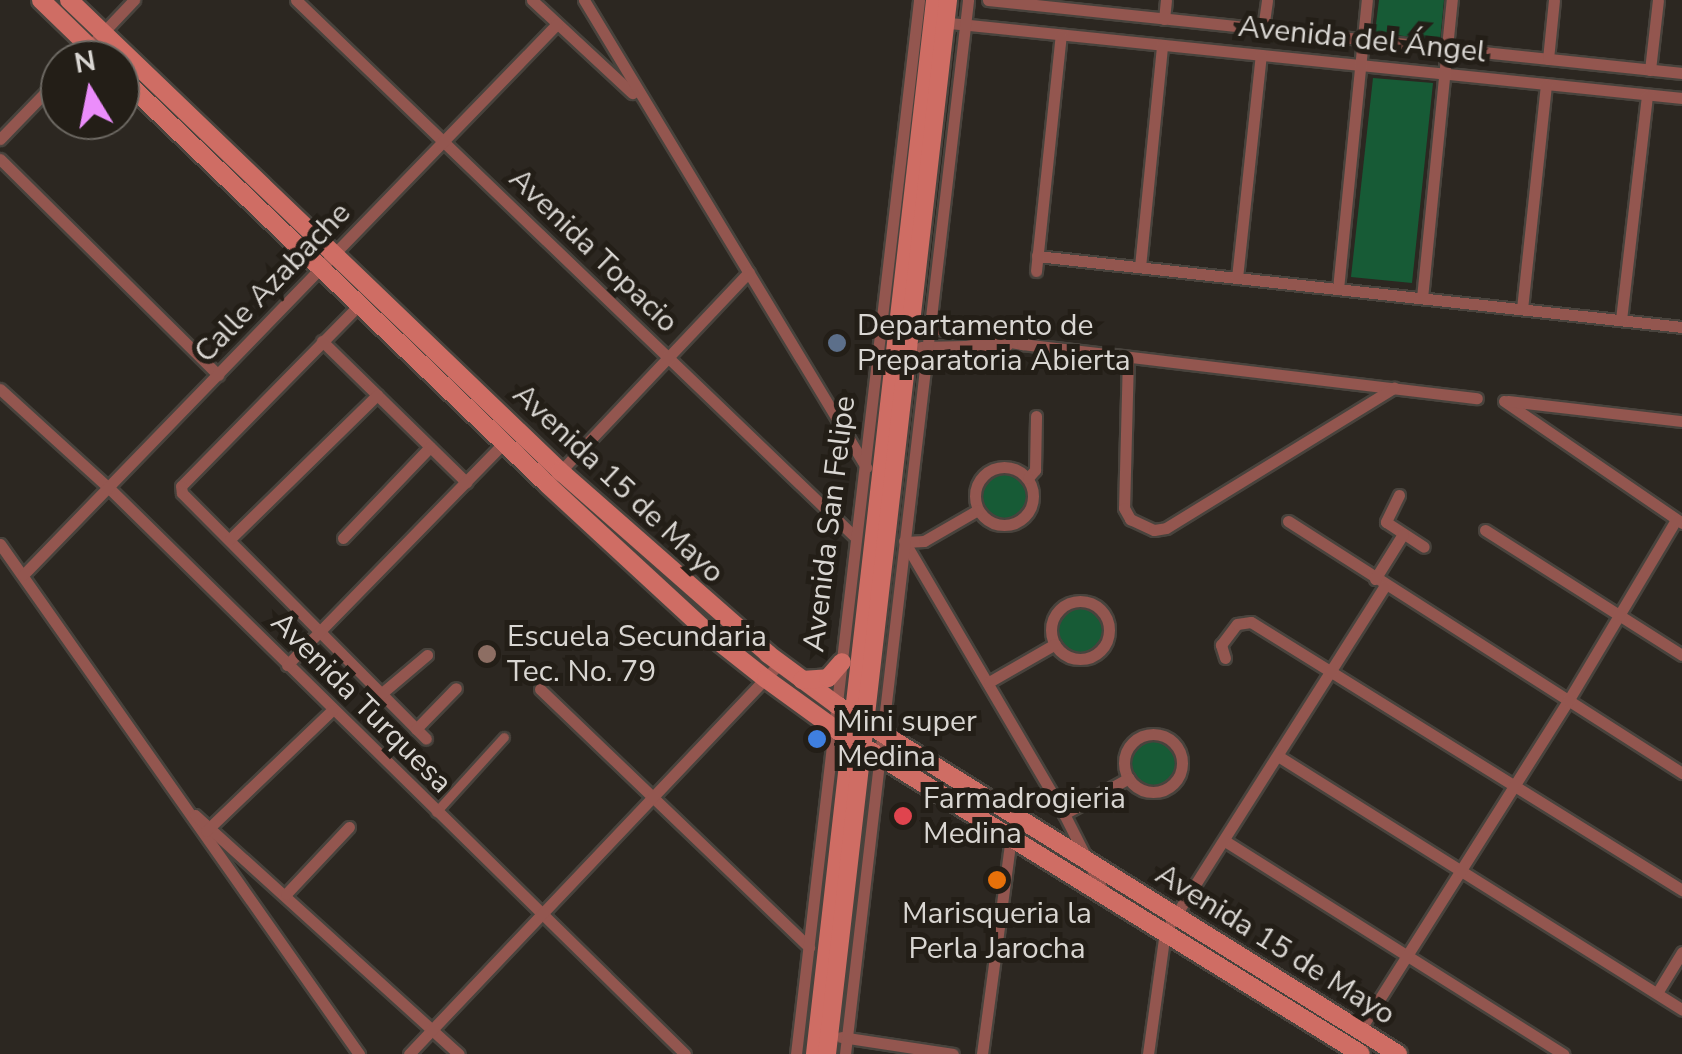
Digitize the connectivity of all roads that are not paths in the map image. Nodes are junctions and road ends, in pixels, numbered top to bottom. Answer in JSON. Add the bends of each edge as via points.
{"nodes":[{"id":1,"x":41,"y":0,"type":"edge"},
{"id":2,"x":69,"y":0,"type":"edge"},
{"id":3,"x":134,"y":0,"type":"edge"},
{"id":4,"x":296,"y":0,"type":"edge"},
{"id":5,"x":532,"y":0,"type":"edge"},
{"id":6,"x":584,"y":0,"type":"edge"},
{"id":7,"x":919,"y":0,"type":"edge"},
{"id":8,"x":935,"y":0,"type":"edge"},
{"id":9,"x":948,"y":0,"type":"edge"},
{"id":10,"x":968,"y":0,"type":"edge"},
{"id":11,"x":988,"y":0,"type":"edge"},
{"id":12,"x":1166,"y":0,"type":"edge"},
{"id":13,"x":1266,"y":0,"type":"edge"},
{"id":14,"x":1366,"y":0,"type":"edge"},
{"id":15,"x":1452,"y":0,"type":"edge"},
{"id":16,"x":1554,"y":0,"type":"edge"},
{"id":17,"x":1658,"y":0,"type":"edge"},
{"id":18,"x":1064,"y":4,"type":"edge"},
{"id":19,"x":1164,"y":18,"type":"junction"},
{"id":20,"x":932,"y":21,"type":"junction"},
{"id":21,"x":557,"y":24,"type":"junction"},
{"id":22,"x":966,"y":25,"type":"junction"},
{"id":23,"x":1264,"y":29,"type":"junction"},
{"id":24,"x":103,"y":32,"type":"junction"},
{"id":25,"x":1061,"y":35,"type":"junction"},
{"id":26,"x":76,"y":40,"type":"edge"},
{"id":27,"x":99,"y":40,"type":"edge"},
{"id":28,"x":1363,"y":40,"type":"junction"},
{"id":29,"x":1162,"y":45,"type":"junction"},
{"id":30,"x":1448,"y":49,"type":"junction"},
{"id":31,"x":1261,"y":55,"type":"junction"},
{"id":32,"x":1548,"y":60,"type":"junction"},
{"id":33,"x":1360,"y":65,"type":"junction"},
{"id":34,"x":1650,"y":70,"type":"junction"},
{"id":35,"x":1445,"y":74,"type":"junction"},
{"id":36,"x":1682,"y":74,"type":"edge"},
{"id":37,"x":1546,"y":84,"type":"junction"},
{"id":38,"x":140,"y":95,"type":"edge"},
{"id":39,"x":1647,"y":95,"type":"junction"},
{"id":40,"x":40,"y":98,"type":"edge"},
{"id":41,"x":1682,"y":98,"type":"edge"},
{"id":42,"x":641,"y":101,"type":"junction"},
{"id":43,"x":0,"y":139,"type":"edge"},
{"id":44,"x":444,"y":143,"type":"junction"},
{"id":45,"x":0,"y":159,"type":"edge"},
{"id":46,"x":336,"y":256,"type":"junction"},
{"id":47,"x":1037,"y":256,"type":"junction"},
{"id":48,"x":1140,"y":268,"type":"junction"},
{"id":49,"x":321,"y":270,"type":"junction"},
{"id":50,"x":1036,"y":271,"type":"dead end"},
{"id":51,"x":749,"y":272,"type":"junction"},
{"id":52,"x":1238,"y":278,"type":"junction"},
{"id":53,"x":1338,"y":289,"type":"junction"},
{"id":54,"x":1422,"y":298,"type":"junction"},
{"id":55,"x":358,"y":306,"type":"junction"},
{"id":56,"x":1522,"y":309,"type":"junction"},
{"id":57,"x":1622,"y":320,"type":"junction"},
{"id":58,"x":913,"y":324,"type":"junction"},
{"id":59,"x":1682,"y":327,"type":"edge"},
{"id":60,"x":962,"y":330,"type":"junction"},
{"id":61,"x":322,"y":341,"type":"junction"},
{"id":62,"x":1022,"y":344,"type":"junction"},
{"id":63,"x":910,"y":347,"type":"junction"},
{"id":64,"x":960,"y":350,"type":"junction"},
{"id":65,"x":1128,"y":357,"type":"junction"},
{"id":66,"x":668,"y":358,"type":"junction"},
{"id":67,"x":218,"y":374,"type":"junction"},
{"id":68,"x":1394,"y":388,"type":"junction"},
{"id":69,"x":0,"y":389,"type":"edge"},
{"id":70,"x":376,"y":394,"type":"junction"},
{"id":71,"x":1477,"y":398,"type":"dead end"},
{"id":72,"x":1036,"y":416,"type":"dead end"},
{"id":73,"x":1682,"y":421,"type":"edge"},
{"id":74,"x":504,"y":443,"type":"junction"},
{"id":75,"x":430,"y":447,"type":"junction"},
{"id":76,"x":865,"y":465,"type":"junction"},
{"id":77,"x":554,"y":478,"type":"junction"},
{"id":78,"x":1028,"y":478,"type":"junction"},
{"id":79,"x":466,"y":482,"type":"junction"},
{"id":80,"x":110,"y":490,"type":"junction"},
{"id":81,"x":879,"y":490,"type":"junction"},
{"id":82,"x":1399,"y":495,"type":"dead end"},
{"id":83,"x":890,"y":508,"type":"junction"},
{"id":84,"x":978,"y":510,"type":"junction"},
{"id":85,"x":1288,"y":521,"type":"dead end"},
{"id":86,"x":1679,"y":522,"type":"edge"},
{"id":87,"x":1485,"y":530,"type":"dead end"},
{"id":88,"x":1403,"y":534,"type":"junction"},
{"id":89,"x":856,"y":537,"type":"junction"},
{"id":90,"x":343,"y":538,"type":"dead end"},
{"id":91,"x":230,"y":540,"type":"junction"},
{"id":92,"x":905,"y":542,"type":"junction"},
{"id":93,"x":0,"y":544,"type":"edge"},
{"id":94,"x":1424,"y":547,"type":"dead end"},
{"id":95,"x":23,"y":574,"type":"junction"},
{"id":96,"x":1380,"y":583,"type":"junction"},
{"id":97,"x":1618,"y":617,"type":"junction"},
{"id":98,"x":320,"y":630,"type":"junction"},
{"id":99,"x":1054,"y":644,"type":"junction"},
{"id":100,"x":1682,"y":655,"type":"edge"},
{"id":101,"x":427,"y":656,"type":"dead end"},
{"id":102,"x":1225,"y":658,"type":"dead end"},
{"id":103,"x":842,"y":662,"type":"junction"},
{"id":104,"x":780,"y":663,"type":"junction"},
{"id":105,"x":286,"y":665,"type":"junction"},
{"id":106,"x":1330,"y":671,"type":"junction"},
{"id":107,"x":766,"y":678,"type":"junction"},
{"id":108,"x":802,"y":680,"type":"junction"},
{"id":109,"x":988,"y":682,"type":"junction"},
{"id":110,"x":456,"y":688,"type":"dead end"},
{"id":111,"x":540,"y":688,"type":"dead end"},
{"id":112,"x":382,"y":693,"type":"junction"},
{"id":113,"x":1568,"y":701,"type":"junction"},
{"id":114,"x":837,"y":704,"type":"junction"},
{"id":115,"x":332,"y":710,"type":"junction"},
{"id":116,"x":859,"y":718,"type":"junction"},
{"id":117,"x":416,"y":729,"type":"junction"},
{"id":118,"x":882,"y":732,"type":"junction"},
{"id":119,"x":504,"y":737,"type":"dead end"},
{"id":120,"x":426,"y":738,"type":"dead end"},
{"id":121,"x":857,"y":742,"type":"junction"},
{"id":122,"x":1278,"y":756,"type":"junction"},
{"id":123,"x":1682,"y":772,"type":"edge"},
{"id":124,"x":1128,"y":778,"type":"junction"},
{"id":125,"x":1514,"y":783,"type":"junction"},
{"id":126,"x":653,"y":798,"type":"junction"},
{"id":127,"x":436,"y":812,"type":"junction"},
{"id":128,"x":1064,"y":814,"type":"junction"},
{"id":129,"x":349,"y":827,"type":"dead end"},
{"id":130,"x":206,"y":831,"type":"junction"},
{"id":131,"x":1011,"y":838,"type":"junction"},
{"id":132,"x":1224,"y":841,"type":"junction"},
{"id":133,"x":1090,"y":862,"type":"junction"},
{"id":134,"x":1460,"y":868,"type":"junction"},
{"id":135,"x":1682,"y":890,"type":"edge"},
{"id":136,"x":1104,"y":893,"type":"junction"},
{"id":137,"x":286,"y":894,"type":"junction"},
{"id":138,"x":1176,"y":914,"type":"junction"},
{"id":139,"x":542,"y":915,"type":"junction"},
{"id":140,"x":1164,"y":932,"type":"junction"},
{"id":141,"x":809,"y":946,"type":"junction"},
{"id":142,"x":1682,"y":952,"type":"edge"},
{"id":143,"x":1406,"y":955,"type":"junction"},
{"id":144,"x":1657,"y":994,"type":"junction"},
{"id":145,"x":1682,"y":1010,"type":"edge"},
{"id":146,"x":433,"y":1029,"type":"junction"},
{"id":147,"x":827,"y":1043,"type":"edge"},
{"id":148,"x":1354,"y":1046,"type":"edge"},
{"id":149,"x":359,"y":1054,"type":"edge"},
{"id":150,"x":409,"y":1054,"type":"edge"},
{"id":151,"x":459,"y":1054,"type":"edge"},
{"id":152,"x":685,"y":1054,"type":"edge"},
{"id":153,"x":796,"y":1054,"type":"edge"},
{"id":154,"x":844,"y":1054,"type":"edge"},
{"id":155,"x":952,"y":1054,"type":"edge"},
{"id":156,"x":982,"y":1054,"type":"edge"},
{"id":157,"x":1148,"y":1054,"type":"edge"},
{"id":158,"x":1398,"y":1054,"type":"edge"},
{"id":159,"x":1564,"y":1054,"type":"edge"}],
"edges":[{"from":1,"to":26,"type":"main road"},
{"from":2,"to":24,"type":"main road","name":"Avenida 15 de Mayo"},
{"from":3,"to":24,"type":"street"},
{"from":4,"to":44,"type":"street","name":"Avenida Topacio"},
{"from":5,"to":21,"type":"street"},
{"from":6,"to":42,"type":"street"},
{"from":7,"to":20,"type":"street","name":"Avenida San Felipe"},
{"from":8,"to":20,"type":"main road","name":"Avenida San Felipe"},
{"from":9,"to":20,"type":"main road","name":"Avenida San Felipe"},
{"from":10,"to":22,"type":"street","name":"Avenida San Felipe"},
{"from":11,"to":18,"type":"street","name":"Avenida del Ángel"},
{"from":12,"to":19,"type":"street"},
{"from":13,"to":23,"type":"street"},
{"from":14,"to":28,"type":"street"},
{"from":15,"to":30,"type":"street"},
{"from":16,"to":32,"type":"street"},
{"from":17,"to":34,"type":"street"},
{"from":18,"to":19,"type":"street","name":"Avenida del Ángel"},
{"from":19,"to":23,"type":"street","name":"Avenida del Ángel"},
{"from":20,"to":22,"type":"street","name":"Avenida del Ángel"},
{"from":20,"to":58,"type":"main road","name":"Avenida San Felipe"},
{"from":20,"to":76,"type":"street","name":"Avenida San Felipe"},
{"from":21,"to":42,"type":"street"},
{"from":21,"to":44,"type":"street","name":"Calle Azabache"},
{"from":22,"to":25,"type":"street","name":"Avenida del Ángel"},
{"from":22,"to":58,"type":"street","name":"Avenida San Felipe"},
{"from":23,"to":28,"type":"street","name":"Avenida del Ángel"},
{"from":24,"to":27,"type":"street"},
{"from":24,"to":46,"type":"main road","name":"Avenida 15 de Mayo"},
{"from":25,"to":29,"type":"street","name":"Avenida del Ángel"},
{"from":25,"to":47,"type":"street"},
{"from":28,"to":30,"type":"street","name":"Avenida del Ángel"},
{"from":28,"to":33,"type":"street"},
{"from":29,"to":31,"type":"street","name":"Avenida del Ángel"},
{"from":29,"to":48,"type":"street"},
{"from":30,"to":32,"type":"street","name":"Avenida del Ángel"},
{"from":30,"to":35,"type":"street"},
{"from":31,"to":33,"type":"street","name":"Avenida del Ángel"},
{"from":31,"to":52,"type":"street"},
{"from":32,"to":34,"type":"street","name":"Avenida del Ángel"},
{"from":33,"to":35,"type":"street","name":"Avenida del Ángel"},
{"from":33,"to":53,"type":"street"},
{"from":34,"to":36,"type":"street","name":"Avenida del Ángel"},
{"from":35,"to":37,"type":"street","name":"Avenida del Ángel"},
{"from":35,"to":54,"type":"street"},
{"from":37,"to":39,"type":"street","name":"Avenida del Ángel"},
{"from":37,"to":56,"type":"street"},
{"from":38,"to":49,"type":"main road","name":"Avenida 15 de Mayo"},
{"from":39,"to":41,"type":"street","name":"Avenida del Ángel"},
{"from":39,"to":57,"type":"street"},
{"from":40,"to":43,"type":"street"},
{"from":42,"to":51,"type":"street"},
{"from":44,"to":46,"type":"street","name":"Calle Azabache"},
{"from":44,"to":66,"type":"street","name":"Avenida Topacio"},
{"from":45,"to":67,"type":"street"},
{"from":46,"to":49,"type":"street","name":"Calle Azabache"},
{"from":46,"to":77,"type":"main road","name":"Avenida 15 de Mayo"},
{"from":47,"to":48,"type":"street"},
{"from":47,"to":50,"type":"street"},
{"from":48,"to":52,"type":"street"},
{"from":49,"to":55,"type":"main road","name":"Avenida 15 de Mayo"},
{"from":49,"to":67,"type":"street","name":"Calle Azabache"},
{"from":51,"to":66,"type":"street"},
{"from":51,"to":76,"type":"street"},
{"from":52,"to":53,"type":"street"},
{"from":53,"to":54,"type":"street"},
{"from":54,"to":56,"type":"street"},
{"from":55,"to":61,"type":"street"},
{"from":55,"to":74,"type":"main road","name":"Avenida 15 de Mayo"},
{"from":56,"to":57,"type":"street"},
{"from":57,"to":59,"type":"street"},
{"from":58,"to":60,"type":"street"},
{"from":58,"to":63,"type":"main road","name":"Avenida San Felipe"},
{"from":58,"to":63,"type":"street","name":"Avenida San Felipe"},
{"from":60,"to":62,"type":"street"},
{"from":60,"to":64,"type":"street"},
{"from":61,"to":70,"type":"street"},
{"from":61,"to":91,"type":"street","via":[[181,486]]},
{"from":62,"to":64,"type":"street"},
{"from":62,"to":65,"type":"street"},
{"from":63,"to":64,"type":"street"},
{"from":63,"to":81,"type":"main road","name":"Avenida San Felipe"},
{"from":63,"to":83,"type":"main road","name":"Avenida San Felipe"},
{"from":63,"to":92,"type":"street","name":"Avenida San Felipe"},
{"from":65,"to":68,"type":"street"},
{"from":65,"to":68,"type":"street","via":[[1124,508],[1130,519],[1154,530]]},
{"from":66,"to":77,"type":"street"},
{"from":66,"to":89,"type":"street","name":"Avenida Topacio"},
{"from":67,"to":80,"type":"street","name":"Calle Azabache"},
{"from":68,"to":71,"type":"street"},
{"from":69,"to":80,"type":"street","name":"Avenida Turquesa"},
{"from":70,"to":75,"type":"street"},
{"from":70,"to":91,"type":"street"},
{"from":72,"to":78,"type":"street","via":[[1035,470]]},
{"from":73,"to":86,"type":"street","via":[[1504,401]]},
{"from":74,"to":77,"type":"main road","name":"Avenida 15 de Mayo"},
{"from":74,"to":79,"type":"street"},
{"from":75,"to":79,"type":"street"},
{"from":75,"to":90,"type":"street"},
{"from":76,"to":81,"type":"street"},
{"from":76,"to":89,"type":"street","name":"Avenida San Felipe"},
{"from":77,"to":104,"type":"main road","name":"Avenida 15 de Mayo"},
{"from":77,"to":107,"type":"main road","name":"Avenida 15 de Mayo","via":[[714,638]]},
{"from":78,"to":84,"type":"street","via":[[1009,467],[988,472],[976,489]]},
{"from":78,"to":84,"type":"street","via":[[1034,498],[1016,524],[994,524]]},
{"from":79,"to":98,"type":"street"},
{"from":80,"to":95,"type":"street","name":"Calle Azabache"},
{"from":80,"to":105,"type":"street","name":"Avenida Turquesa"},
{"from":81,"to":83,"type":"street"},
{"from":81,"to":116,"type":"main road","name":"Avenida San Felipe"},
{"from":82,"to":88,"type":"street","via":[[1386,522]]},
{"from":83,"to":92,"type":"street"},
{"from":83,"to":116,"type":"main road","name":"Avenida San Felipe"},
{"from":84,"to":92,"type":"street","via":[[924,541]]},
{"from":85,"to":96,"type":"street"},
{"from":86,"to":97,"type":"street"},
{"from":87,"to":97,"type":"street"},
{"from":88,"to":94,"type":"street"},
{"from":88,"to":96,"type":"street"},
{"from":89,"to":103,"type":"street","name":"Avenida San Felipe"},
{"from":91,"to":98,"type":"street"},
{"from":92,"to":109,"type":"street"},
{"from":92,"to":118,"type":"street","name":"Avenida San Felipe"},
{"from":93,"to":95,"type":"street"},
{"from":95,"to":130,"type":"street"},
{"from":96,"to":106,"type":"street"},
{"from":96,"to":113,"type":"street"},
{"from":97,"to":100,"type":"street"},
{"from":97,"to":113,"type":"street"},
{"from":98,"to":105,"type":"street"},
{"from":98,"to":112,"type":"street"},
{"from":99,"to":99,"type":"street","via":[[1071,657],[1092,656],[1110,631],[1103,611],[1084,601],[1064,606],[1052,623]]},
{"from":99,"to":109,"type":"street"},
{"from":101,"to":112,"type":"street"},
{"from":102,"to":106,"type":"street","via":[[1221,645],[1246,621]]},
{"from":103,"to":108,"type":"main road","via":[[828,678]]},
{"from":103,"to":114,"type":"street","name":"Avenida San Felipe"},
{"from":104,"to":107,"type":"street"},
{"from":104,"to":108,"type":"main road","name":"Avenida 15 de Mayo"},
{"from":105,"to":115,"type":"street","name":"Avenida Turquesa"},
{"from":106,"to":122,"type":"street"},
{"from":106,"to":125,"type":"street"},
{"from":107,"to":121,"type":"main road","name":"Avenida 15 de Mayo"},
{"from":107,"to":126,"type":"street"},
{"from":108,"to":114,"type":"main road","name":"Avenida 15 de Mayo"},
{"from":109,"to":128,"type":"street"},
{"from":110,"to":117,"type":"street"},
{"from":111,"to":126,"type":"street"},
{"from":112,"to":117,"type":"street"},
{"from":113,"to":123,"type":"street"},
{"from":113,"to":125,"type":"street"},
{"from":114,"to":116,"type":"main road","name":"Avenida 15 de Mayo"},
{"from":114,"to":121,"type":"street","name":"Avenida San Felipe"},
{"from":115,"to":127,"type":"street","name":"Avenida Turquesa"},
{"from":115,"to":130,"type":"street"},
{"from":116,"to":118,"type":"main road","name":"Avenida 15 de Mayo"},
{"from":116,"to":121,"type":"main road","name":"Avenida San Felipe"},
{"from":117,"to":120,"type":"street"},
{"from":118,"to":121,"type":"street","name":"Avenida San Felipe"},
{"from":118,"to":133,"type":"main road","name":"Avenida 15 de Mayo"},
{"from":119,"to":127,"type":"street"},
{"from":121,"to":131,"type":"main road","name":"Avenida 15 de Mayo"},
{"from":121,"to":141,"type":"street","name":"Avenida San Felipe"},
{"from":121,"to":147,"type":"main road","name":"Avenida San Felipe"},
{"from":121,"to":147,"type":"street","name":"Avenida San Felipe"},
{"from":122,"to":132,"type":"street"},
{"from":122,"to":134,"type":"street"},
{"from":124,"to":124,"type":"street","via":[[1144,790],[1164,789],[1182,766],[1178,748],[1162,735],[1142,736],[1124,758]]},
{"from":124,"to":128,"type":"street"},
{"from":125,"to":134,"type":"street"},
{"from":125,"to":135,"type":"street"},
{"from":126,"to":139,"type":"street"},
{"from":126,"to":141,"type":"street"},
{"from":127,"to":139,"type":"street","name":"Avenida Turquesa"},
{"from":128,"to":133,"type":"street"},
{"from":129,"to":137,"type":"street"},
{"from":130,"to":137,"type":"street"},
{"from":130,"to":149,"type":"street"},
{"from":131,"to":136,"type":"main road","name":"Avenida 15 de Mayo"},
{"from":131,"to":156,"type":"street"},
{"from":132,"to":138,"type":"street"},
{"from":132,"to":143,"type":"street"},
{"from":133,"to":136,"type":"street"},
{"from":133,"to":138,"type":"main road","name":"Avenida 15 de Mayo"},
{"from":134,"to":143,"type":"street"},
{"from":134,"to":144,"type":"street"},
{"from":136,"to":140,"type":"main road","name":"Avenida 15 de Mayo"},
{"from":137,"to":146,"type":"street"},
{"from":138,"to":140,"type":"street"},
{"from":138,"to":148,"type":"main road","name":"Avenida 15 de Mayo"},
{"from":139,"to":146,"type":"street"},
{"from":139,"to":152,"type":"street","name":"Avenida Turquesa"},
{"from":140,"to":148,"type":"main road","name":"Avenida 15 de Mayo"},
{"from":140,"to":157,"type":"street"},
{"from":141,"to":153,"type":"street","name":"Avenida San Felipe"},
{"from":142,"to":144,"type":"street"},
{"from":143,"to":148,"type":"street"},
{"from":143,"to":159,"type":"street"},
{"from":144,"to":145,"type":"street"},
{"from":146,"to":150,"type":"street"},
{"from":146,"to":151,"type":"street"},
{"from":147,"to":154,"type":"street","name":"Avenida San Felipe"},
{"from":147,"to":155,"type":"street"},
{"from":148,"to":158,"type":"main road","name":"Avenida 15 de Mayo"}]}
